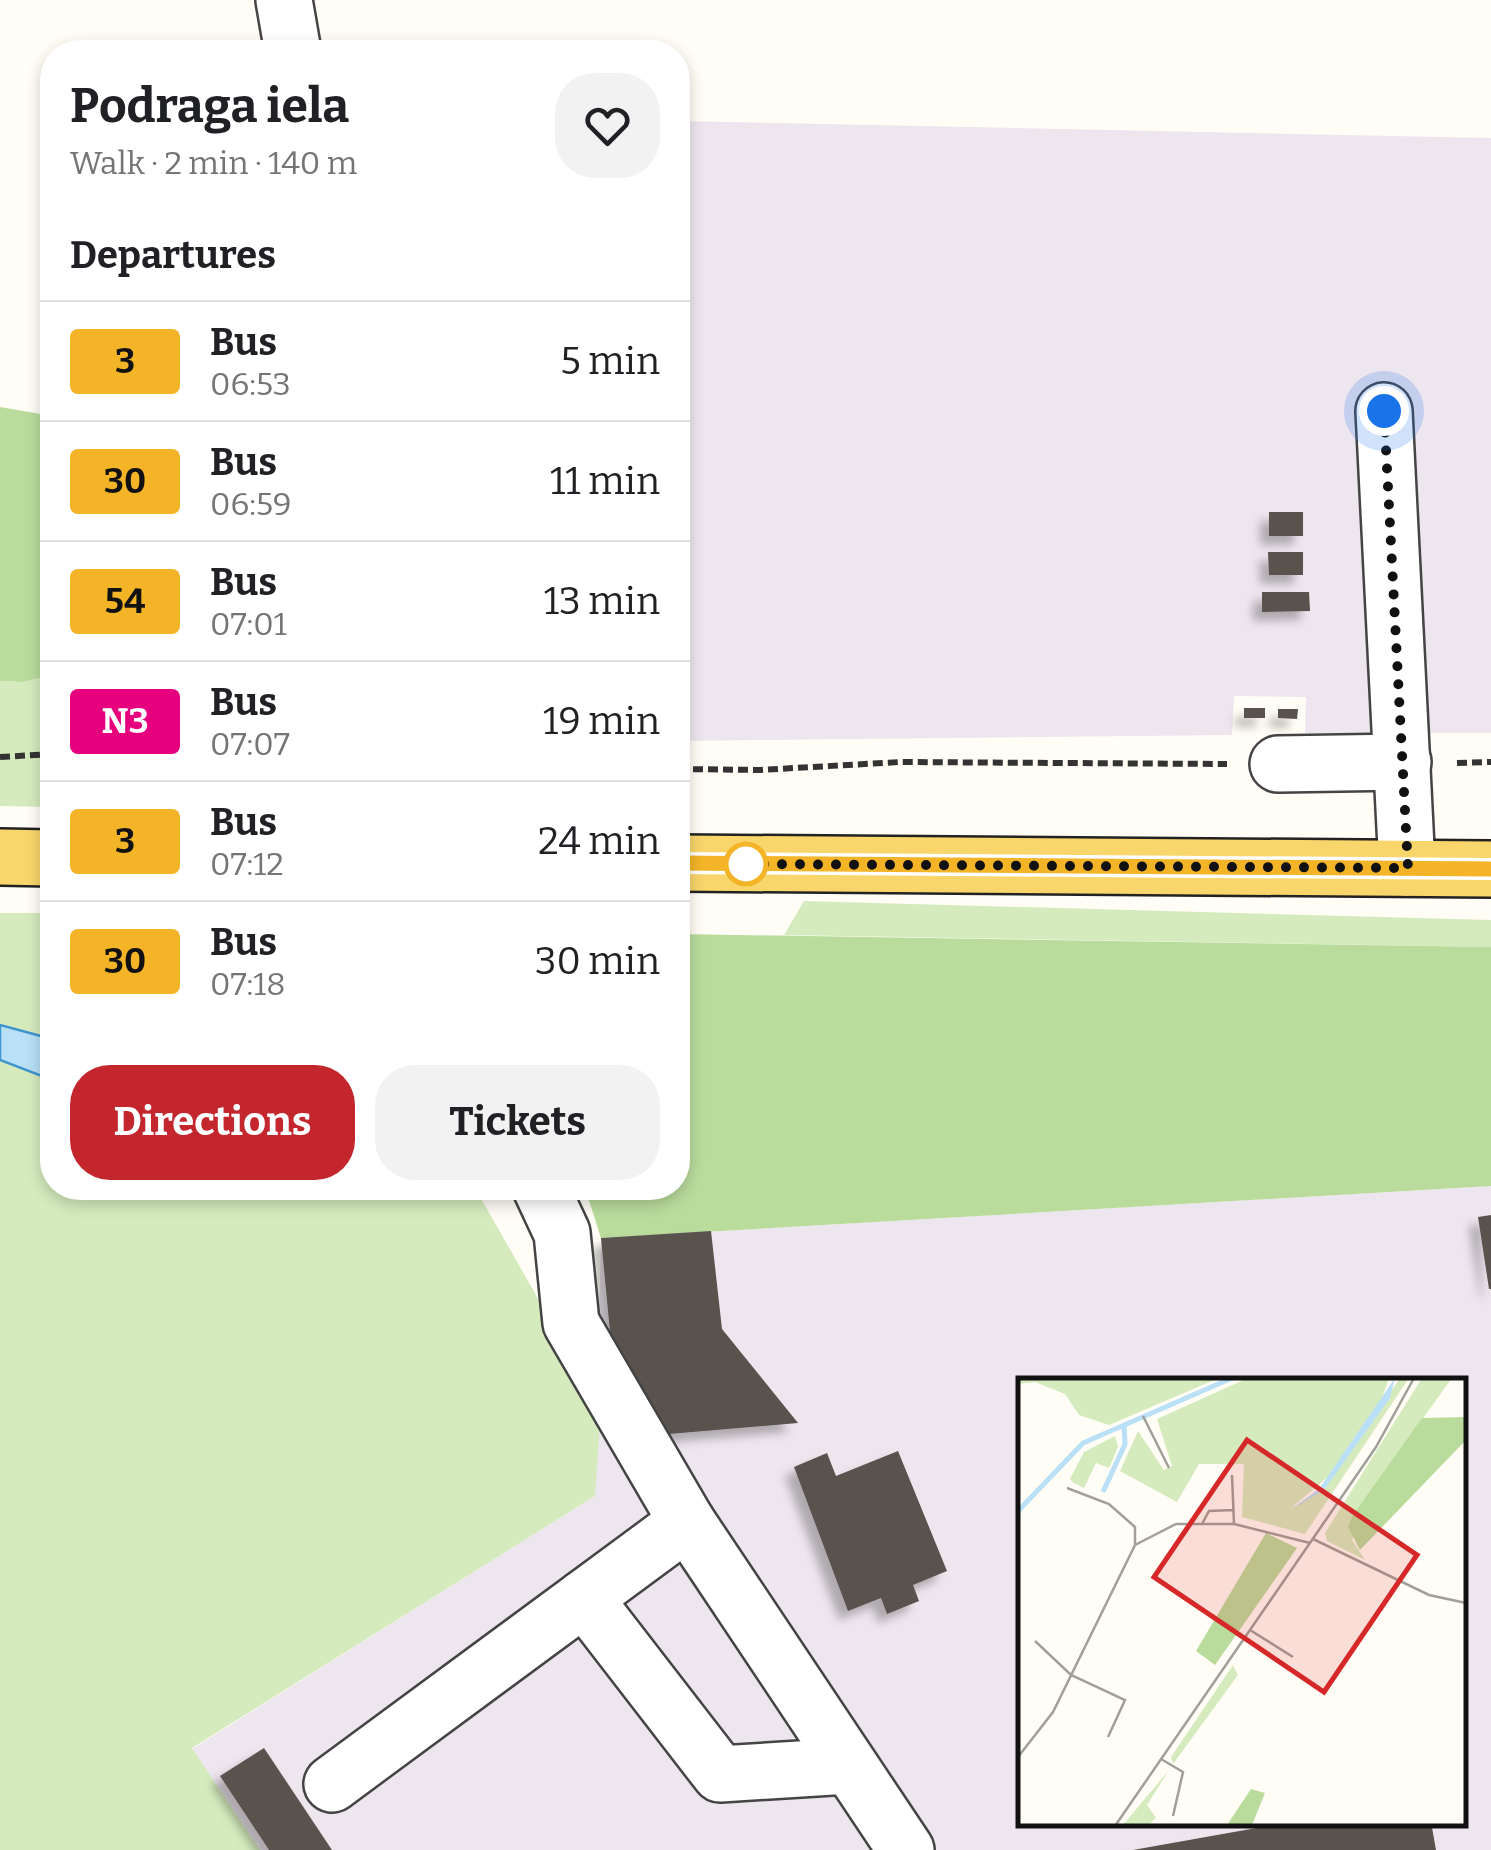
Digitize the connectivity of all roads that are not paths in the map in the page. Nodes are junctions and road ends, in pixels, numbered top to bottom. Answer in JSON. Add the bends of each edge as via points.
{"nodes":[{"id":1,"x":284,"y":0,"type":"edge"},
{"id":2,"x":291,"y":40,"type":"edge"},
{"id":3,"x":1384,"y":411,"type":"dead end"},
{"id":4,"x":1403,"y":762,"type":"junction"},
{"id":5,"x":1278,"y":764,"type":"road end"},
{"id":6,"x":0,"y":857,"type":"edge"},
{"id":7,"x":40,"y":858,"type":"edge"},
{"id":8,"x":690,"y":864,"type":"edge"},
{"id":9,"x":1408,"y":868,"type":"junction"},
{"id":10,"x":1491,"y":869,"type":"edge"},
{"id":11,"x":546,"y":1200,"type":"edge"},
{"id":12,"x":687,"y":1522,"type":"junction"},
{"id":13,"x":584,"y":1598,"type":"junction"},
{"id":14,"x":848,"y":1766,"type":"junction"},
{"id":15,"x":332,"y":1784,"type":"dead end"},
{"id":16,"x":906,"y":1850,"type":"edge"}],
"edges":[{"from":1,"to":2,"type":"lane"},
{"from":3,"to":4,"type":"lane"},
{"from":4,"to":5,"type":"lane"},
{"from":4,"to":9,"type":"lane"},
{"from":6,"to":7,"type":"main road"},
{"from":8,"to":9,"type":"main road"},
{"from":9,"to":10,"type":"main road"},
{"from":11,"to":12,"type":"lane","via":[[562,1234],[571,1323]]},
{"from":12,"to":13,"type":"lane"},
{"from":12,"to":14,"type":"lane"},
{"from":13,"to":14,"type":"lane","via":[[720,1774]]},
{"from":13,"to":15,"type":"lane"},
{"from":14,"to":16,"type":"lane"}]}
